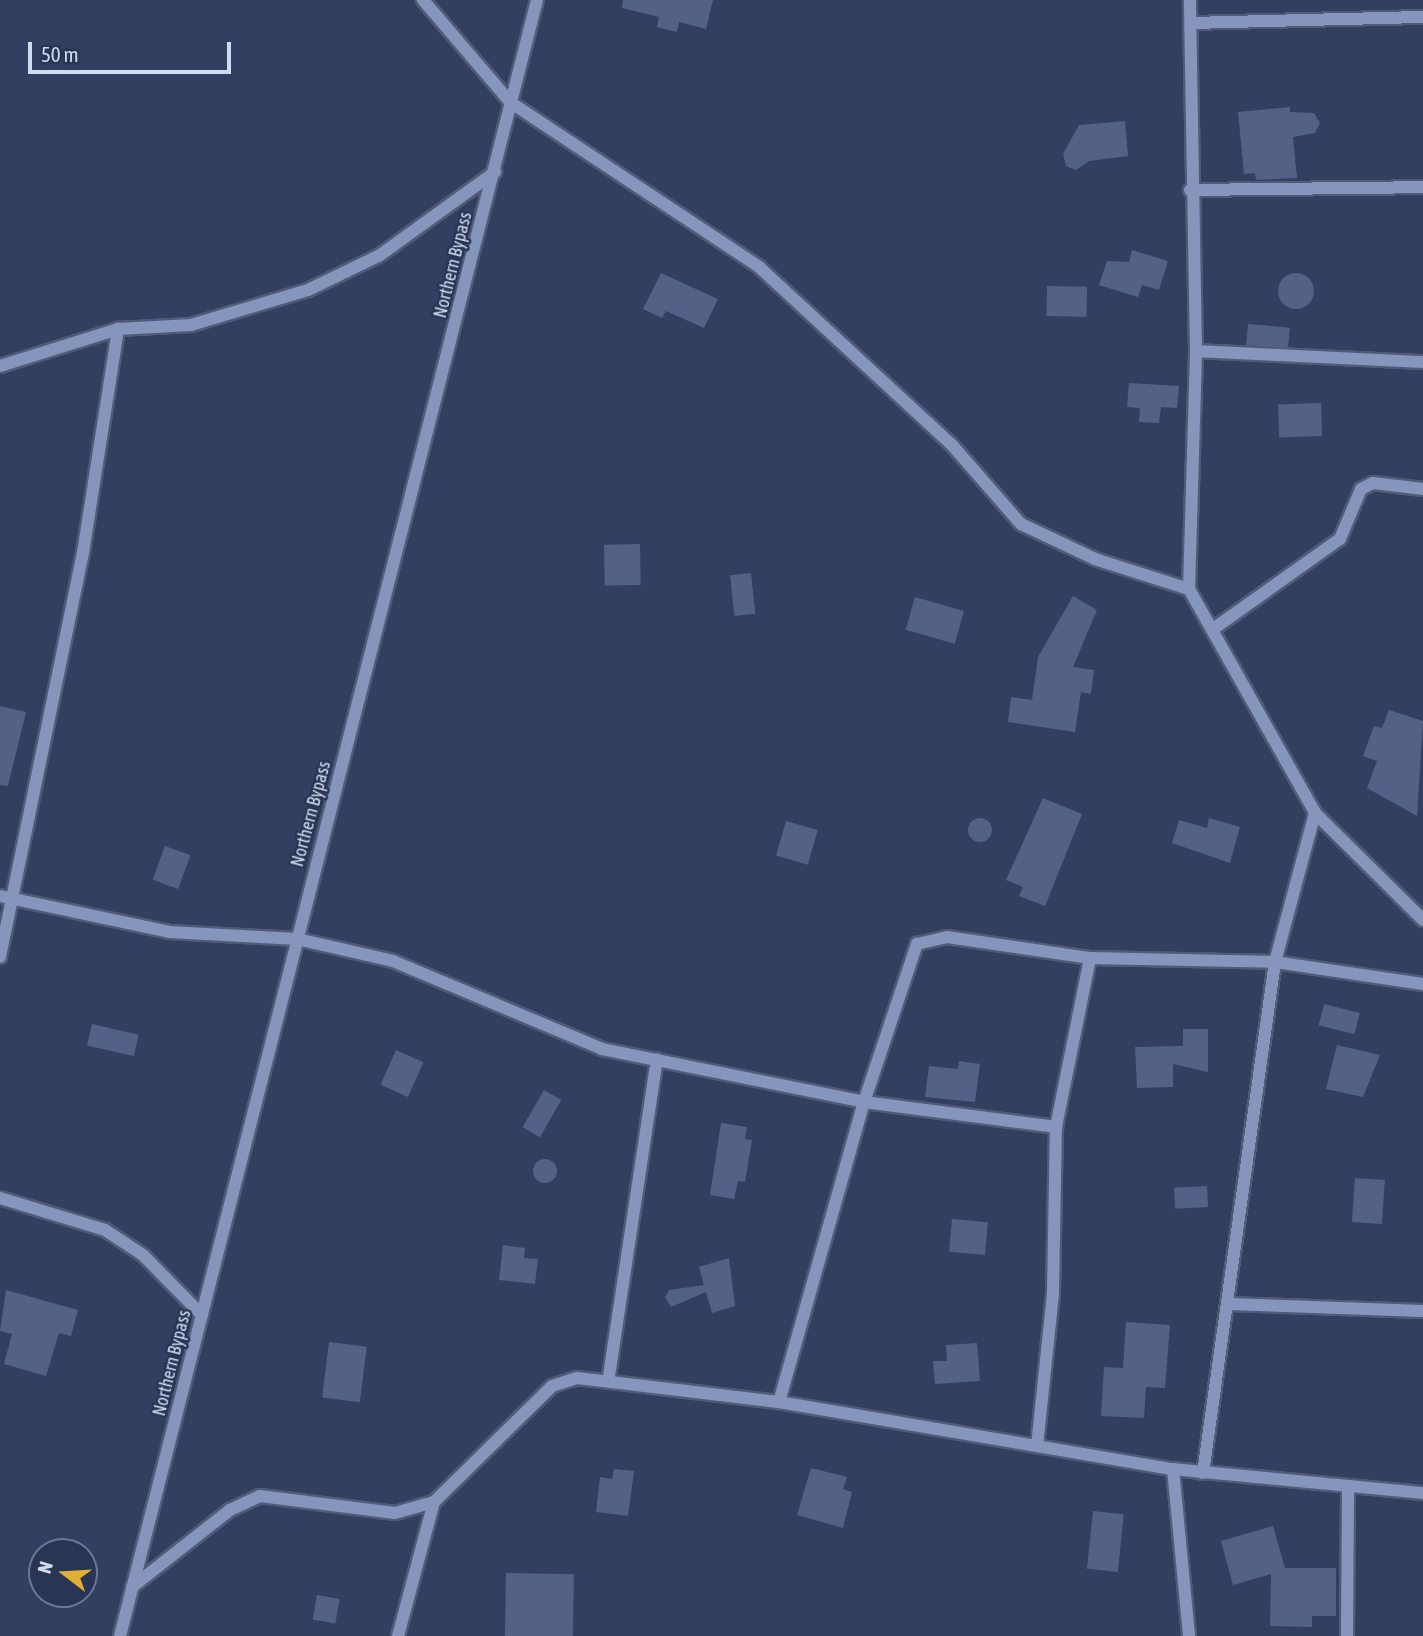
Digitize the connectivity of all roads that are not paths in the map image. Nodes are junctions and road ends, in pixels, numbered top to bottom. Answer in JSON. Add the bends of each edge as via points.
{"nodes":[{"id":1,"x":424,"y":0,"type":"edge"},
{"id":2,"x":537,"y":0,"type":"edge"},
{"id":3,"x":1190,"y":0,"type":"edge"},
{"id":4,"x":1423,"y":17,"type":"edge"},
{"id":5,"x":1191,"y":23,"type":"junction"},
{"id":6,"x":510,"y":102,"type":"junction"},
{"id":7,"x":495,"y":172,"type":"junction"},
{"id":8,"x":1423,"y":187,"type":"edge"},
{"id":9,"x":1191,"y":190,"type":"junction"},
{"id":10,"x":118,"y":329,"type":"junction"},
{"id":11,"x":1196,"y":351,"type":"junction"},
{"id":12,"x":1423,"y":362,"type":"edge"},
{"id":13,"x":0,"y":366,"type":"edge"},
{"id":14,"x":1423,"y":489,"type":"edge"},
{"id":15,"x":1189,"y":589,"type":"junction"},
{"id":16,"x":1216,"y":627,"type":"junction"},
{"id":17,"x":1315,"y":813,"type":"junction"},
{"id":18,"x":0,"y":896,"type":"edge"},
{"id":19,"x":16,"y":900,"type":"junction"},
{"id":20,"x":1423,"y":920,"type":"edge"},
{"id":21,"x":297,"y":939,"type":"junction"},
{"id":22,"x":0,"y":957,"type":"edge"},
{"id":23,"x":1090,"y":958,"type":"junction"},
{"id":24,"x":1275,"y":962,"type":"junction"},
{"id":25,"x":1423,"y":984,"type":"edge"},
{"id":26,"x":657,"y":1060,"type":"junction"},
{"id":27,"x":864,"y":1102,"type":"junction"},
{"id":28,"x":1056,"y":1126,"type":"junction"},
{"id":29,"x":0,"y":1198,"type":"edge"},
{"id":30,"x":1229,"y":1304,"type":"junction"},
{"id":31,"x":1423,"y":1311,"type":"edge"},
{"id":32,"x":202,"y":1315,"type":"junction"},
{"id":33,"x":609,"y":1376,"type":"junction"},
{"id":34,"x":779,"y":1402,"type":"junction"},
{"id":35,"x":1037,"y":1446,"type":"junction"},
{"id":36,"x":1173,"y":1469,"type":"junction"},
{"id":37,"x":1203,"y":1473,"type":"junction"},
{"id":38,"x":1348,"y":1488,"type":"junction"},
{"id":39,"x":1423,"y":1493,"type":"edge"},
{"id":40,"x":434,"y":1502,"type":"junction"},
{"id":41,"x":132,"y":1587,"type":"junction"},
{"id":42,"x":120,"y":1636,"type":"edge"},
{"id":43,"x":398,"y":1636,"type":"edge"},
{"id":44,"x":1189,"y":1636,"type":"edge"},
{"id":45,"x":1347,"y":1636,"type":"edge"}],
"edges":[{"from":1,"to":6,"type":"street"},
{"from":2,"to":6,"type":"street","name":"Northern Bypass"},
{"from":3,"to":5,"type":"street"},
{"from":4,"to":5,"type":"street"},
{"from":5,"to":9,"type":"street"},
{"from":6,"to":7,"type":"street","name":"Northern Bypass"},
{"from":6,"to":15,"type":"street","via":[[759,267],[952,445],[1021,524],[1095,559]]},
{"from":7,"to":10,"type":"street","via":[[348,275],[191,325]]},
{"from":7,"to":21,"type":"street","name":"Northern Bypass"},
{"from":8,"to":9,"type":"street"},
{"from":9,"to":11,"type":"street"},
{"from":10,"to":13,"type":"street"},
{"from":10,"to":19,"type":"street"},
{"from":11,"to":12,"type":"street"},
{"from":11,"to":15,"type":"street"},
{"from":14,"to":16,"type":"street","via":[[1373,484],[1361,489],[1340,539]]},
{"from":15,"to":16,"type":"street"},
{"from":16,"to":17,"type":"street","via":[[1286,772]]},
{"from":17,"to":20,"type":"street"},
{"from":17,"to":24,"type":"street"},
{"from":18,"to":19,"type":"street"},
{"from":19,"to":21,"type":"street","via":[[169,932]]},
{"from":19,"to":22,"type":"street"},
{"from":21,"to":26,"type":"street","via":[[393,961],[581,1042]]},
{"from":21,"to":32,"type":"street","name":"Northern Bypass"},
{"from":23,"to":24,"type":"street"},
{"from":23,"to":27,"type":"street","via":[[947,937],[917,944]]},
{"from":23,"to":28,"type":"street"},
{"from":24,"to":25,"type":"street"},
{"from":24,"to":30,"type":"street"},
{"from":26,"to":27,"type":"street"},
{"from":26,"to":33,"type":"street"},
{"from":27,"to":28,"type":"street"},
{"from":27,"to":34,"type":"street"},
{"from":28,"to":35,"type":"street","via":[[1053,1293]]},
{"from":29,"to":32,"type":"street","via":[[105,1230],[143,1255]]},
{"from":30,"to":31,"type":"street"},
{"from":30,"to":37,"type":"street"},
{"from":32,"to":41,"type":"street","name":"Northern Bypass"},
{"from":33,"to":34,"type":"street"},
{"from":33,"to":40,"type":"street","via":[[552,1386]]},
{"from":34,"to":35,"type":"street"},
{"from":35,"to":36,"type":"street"},
{"from":36,"to":37,"type":"street"},
{"from":36,"to":44,"type":"street"},
{"from":37,"to":38,"type":"street"},
{"from":38,"to":39,"type":"street"},
{"from":38,"to":45,"type":"street"},
{"from":40,"to":41,"type":"street","via":[[395,1513],[260,1496],[230,1510]]},
{"from":40,"to":43,"type":"street"},
{"from":41,"to":42,"type":"street","name":"Northern Bypass"}]}
